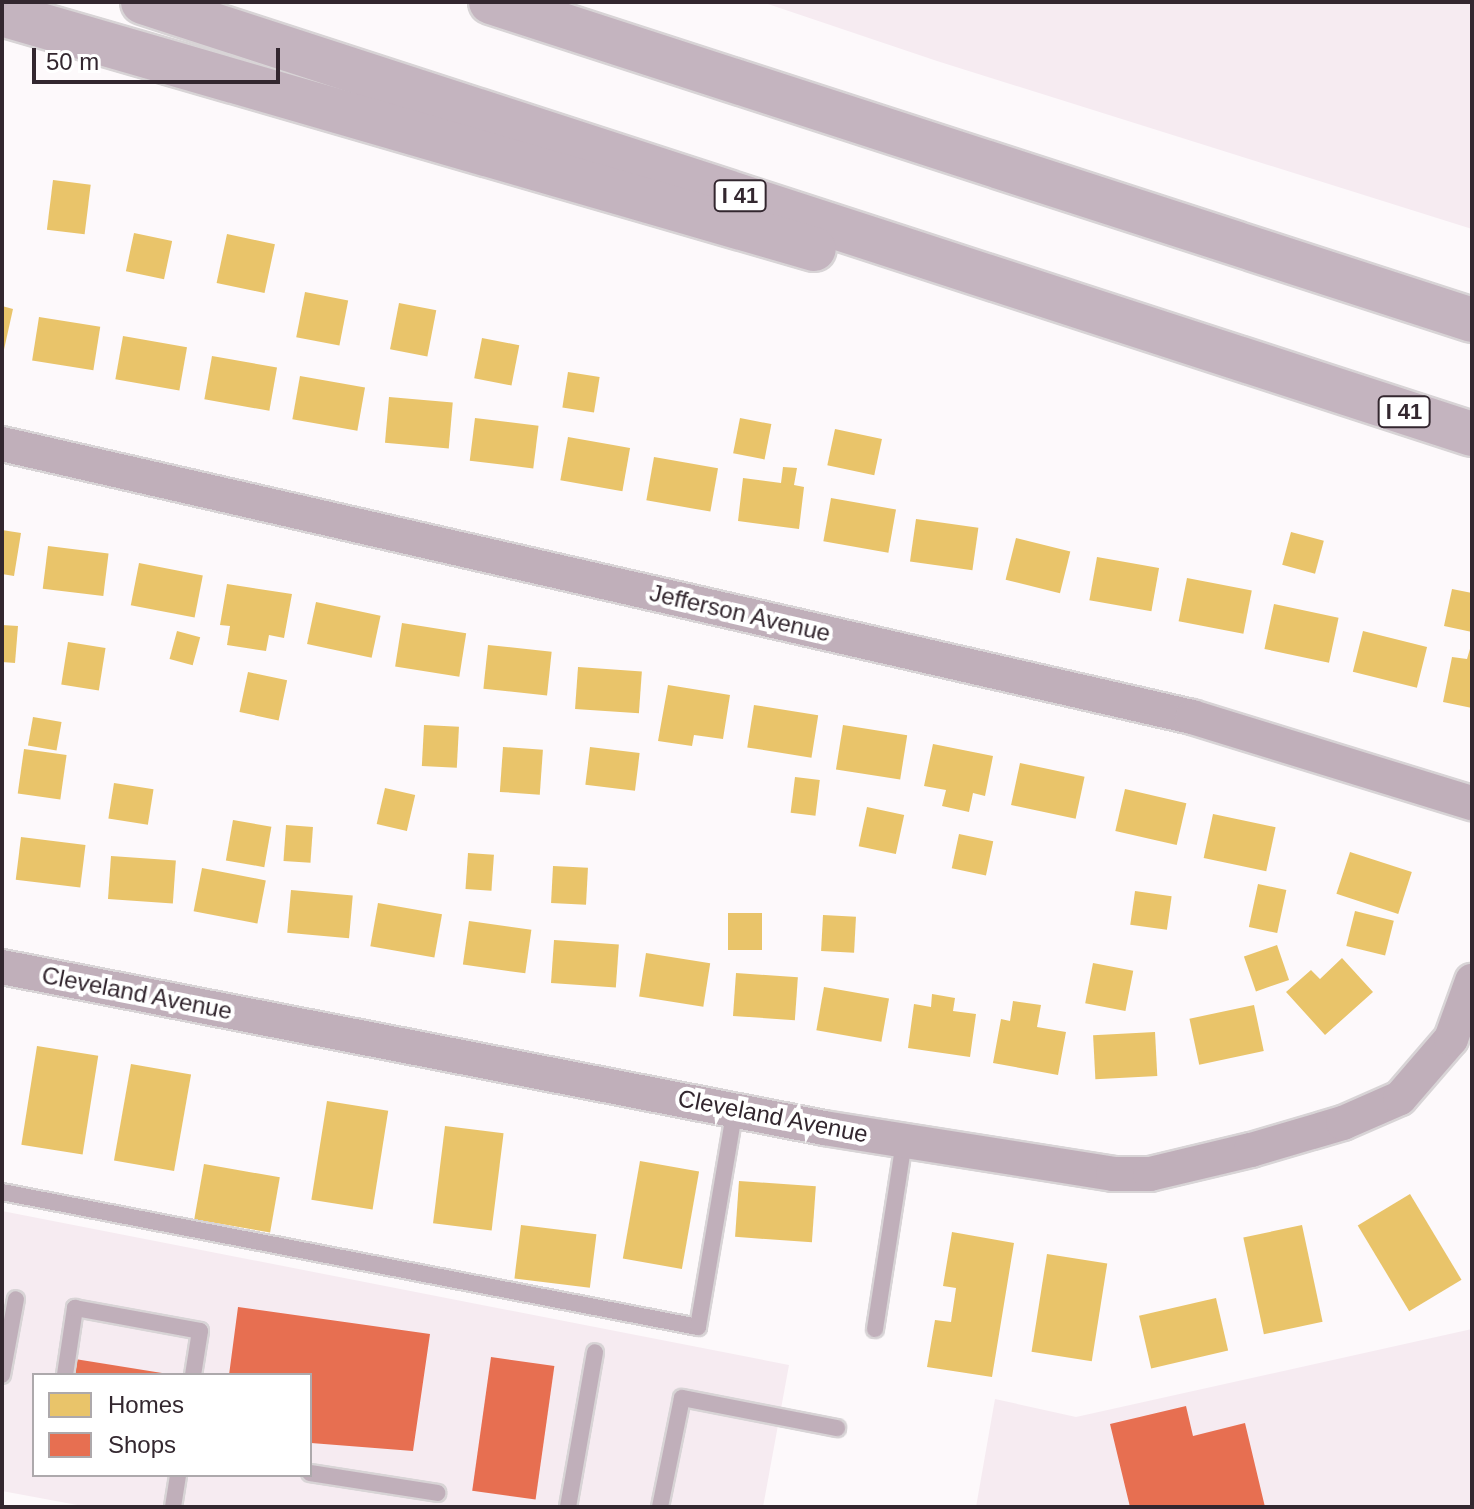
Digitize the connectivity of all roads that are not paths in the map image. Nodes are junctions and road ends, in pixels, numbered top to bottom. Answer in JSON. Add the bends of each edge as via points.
{"nodes":[{"id":1,"x":143,"y":2,"type":"edge"},
{"id":2,"x":491,"y":2,"type":"edge"},
{"id":3,"x":2,"y":14,"type":"edge"},
{"id":4,"x":1085,"y":195,"type":"junction"},
{"id":5,"x":1472,"y":294,"type":"edge"},
{"id":6,"x":1472,"y":320,"type":"edge"},
{"id":7,"x":1336,"y":390,"type":"junction"},
{"id":8,"x":1472,"y":434,"type":"edge"},
{"id":9,"x":2,"y":444,"type":"edge"},
{"id":10,"x":1472,"y":803,"type":"edge"},
{"id":11,"x":2,"y":967,"type":"edge"},
{"id":12,"x":1472,"y":981,"type":"edge"},
{"id":13,"x":735,"y":1109,"type":"junction"},
{"id":14,"x":904,"y":1141,"type":"junction"},
{"id":15,"x":2,"y":1192,"type":"edge"},
{"id":16,"x":16,"y":1299,"type":"dead end"},
{"id":17,"x":875,"y":1329,"type":"dead end"},
{"id":18,"x":595,"y":1352,"type":"dead end"},
{"id":19,"x":65,"y":1373,"type":"edge"},
{"id":20,"x":193,"y":1373,"type":"edge"},
{"id":21,"x":2,"y":1375,"type":"edge"},
{"id":22,"x":837,"y":1428,"type":"dead end"},
{"id":23,"x":312,"y":1473,"type":"edge"},
{"id":24,"x":178,"y":1477,"type":"edge"},
{"id":25,"x":437,"y":1493,"type":"dead end"},
{"id":26,"x":173,"y":1507,"type":"edge"},
{"id":27,"x":568,"y":1507,"type":"edge"},
{"id":28,"x":660,"y":1507,"type":"edge"}],
"edges":[{"from":1,"to":7,"type":"highway","number":"I 41"},
{"from":2,"to":4,"type":"highway"},
{"from":3,"to":7,"type":"highway","via":[[697,218]]},
{"from":4,"to":5,"type":"highway","via":[[1281,235]]},
{"from":4,"to":6,"type":"highway"},
{"from":7,"to":8,"type":"highway","number":"I 41"},
{"from":9,"to":10,"type":"street","name":"Jefferson Avenue","via":[[1192,717]]},
{"from":11,"to":13,"type":"street","name":"Cleveland Avenue"},
{"from":12,"to":14,"type":"street","name":"Cleveland Avenue","via":[[1451,1039],[1431,1069],[1400,1098],[1343,1123],[1251,1150],[1150,1174],[1113,1174]]},
{"from":13,"to":14,"type":"street","name":"Cleveland Avenue"},
{"from":13,"to":15,"type":"lane","via":[[698,1327]]},
{"from":14,"to":17,"type":"lane"},
{"from":16,"to":21,"type":"lane"},
{"from":18,"to":27,"type":"lane"},
{"from":19,"to":20,"type":"lane","via":[[75,1308],[200,1331]]},
{"from":22,"to":28,"type":"lane","via":[[682,1398]]},
{"from":23,"to":25,"type":"lane"},
{"from":24,"to":26,"type":"lane"}]}
